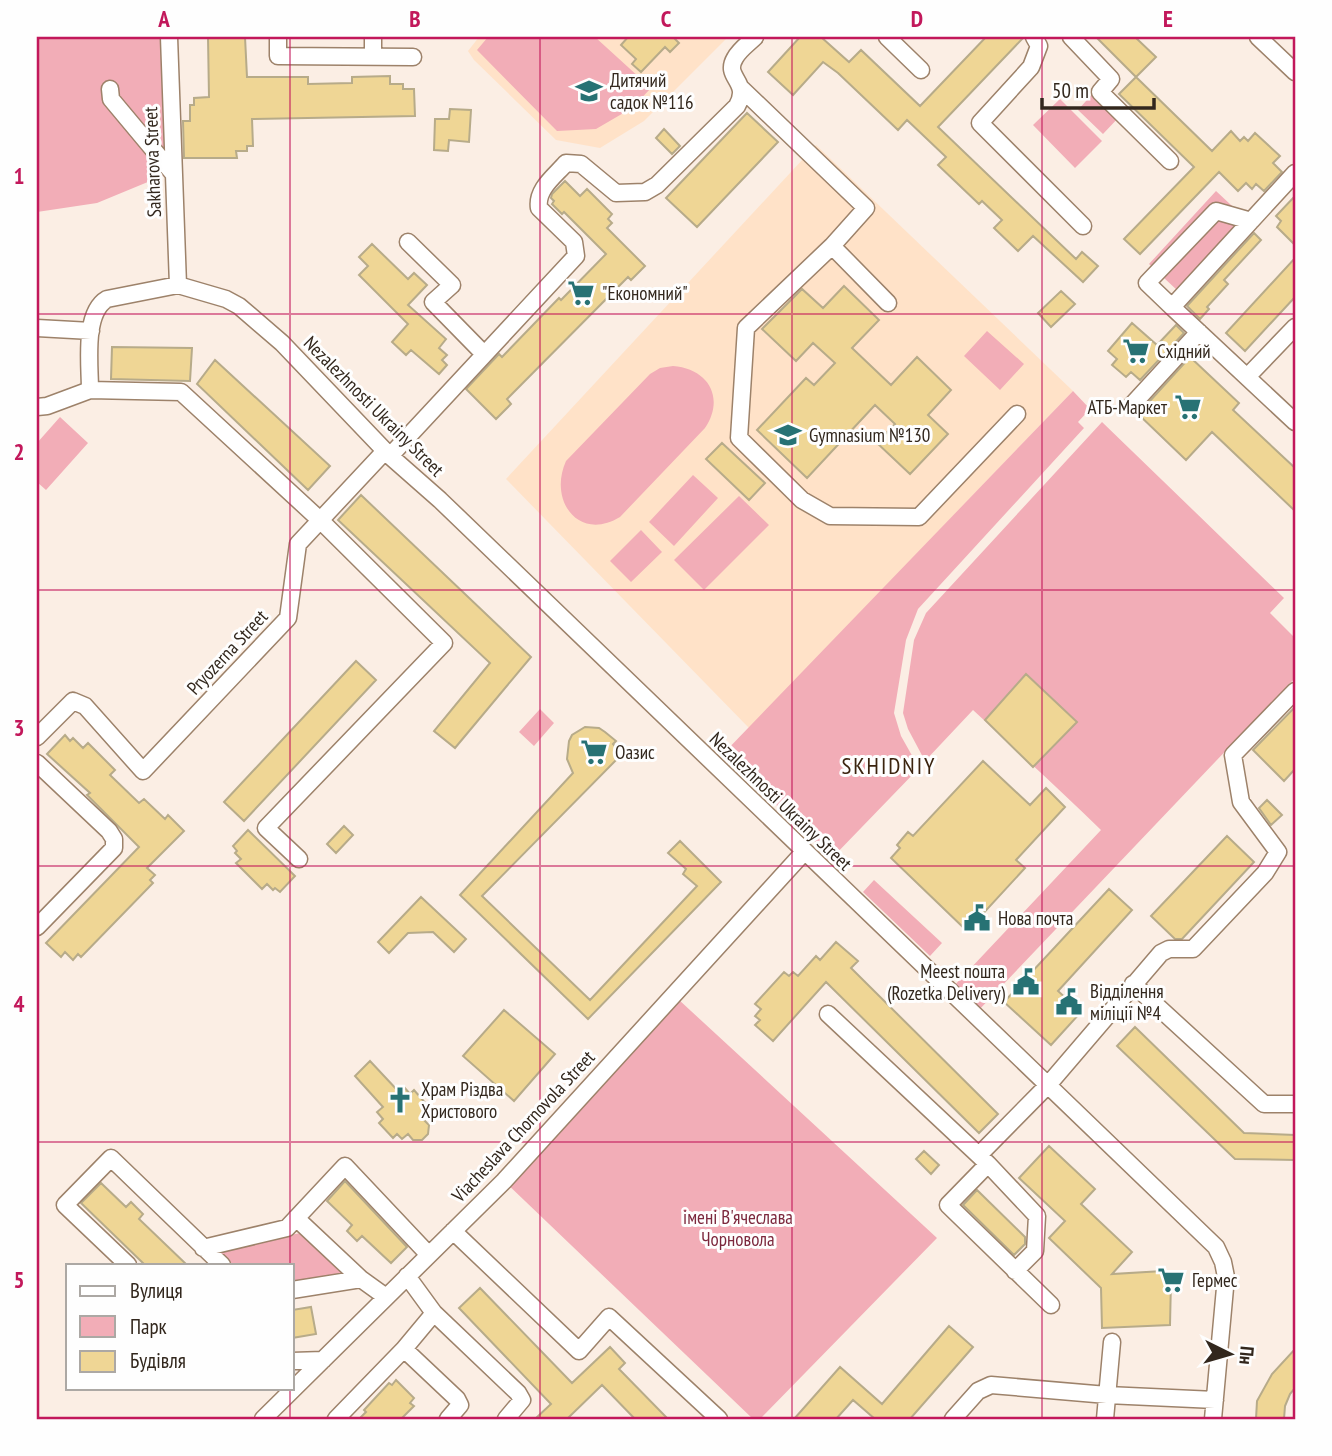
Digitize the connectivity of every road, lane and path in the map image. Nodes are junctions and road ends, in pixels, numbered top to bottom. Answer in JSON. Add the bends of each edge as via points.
{"nodes":[{"id":1,"x":169,"y":37,"type":"edge"},
{"id":2,"x":278,"y":37,"type":"edge"},
{"id":3,"x":373,"y":37,"type":"edge"},
{"id":4,"x":755,"y":37,"type":"edge"},
{"id":5,"x":887,"y":37,"type":"edge"},
{"id":6,"x":1034,"y":37,"type":"edge"},
{"id":7,"x":1071,"y":37,"type":"edge"},
{"id":8,"x":1258,"y":37,"type":"edge"},
{"id":9,"x":373,"y":55,"type":"junction"},
{"id":10,"x":413,"y":57,"type":"dead end"},
{"id":11,"x":921,"y":70,"type":"dead end"},
{"id":12,"x":1295,"y":72,"type":"edge"},
{"id":13,"x":110,"y":89,"type":"dead end"},
{"id":14,"x":742,"y":89,"type":"junction"},
{"id":15,"x":1170,"y":161,"type":"dead end"},
{"id":16,"x":173,"y":172,"type":"junction"},
{"id":17,"x":1295,"y":173,"type":"edge"},
{"id":18,"x":1251,"y":221,"type":"junction"},
{"id":19,"x":1083,"y":226,"type":"dead end"},
{"id":20,"x":408,"y":242,"type":"dead end"},
{"id":21,"x":832,"y":246,"type":"junction"},
{"id":22,"x":178,"y":285,"type":"junction"},
{"id":23,"x":888,"y":303,"type":"dead end"},
{"id":24,"x":1172,"y":307,"type":"junction"},
{"id":25,"x":1295,"y":327,"type":"edge"},
{"id":26,"x":37,"y":328,"type":"edge"},
{"id":27,"x":91,"y":331,"type":"junction"},
{"id":28,"x":1199,"y":332,"type":"junction"},
{"id":29,"x":483,"y":354,"type":"junction"},
{"id":30,"x":1247,"y":377,"type":"junction"},
{"id":31,"x":90,"y":390,"type":"junction"},
{"id":32,"x":42,"y":406,"type":"edge"},
{"id":33,"x":1130,"y":406,"type":"dead end"},
{"id":34,"x":1017,"y":414,"type":"dead end"},
{"id":35,"x":37,"y":421,"type":"edge"},
{"id":36,"x":1295,"y":422,"type":"edge"},
{"id":37,"x":387,"y":453,"type":"junction"},
{"id":38,"x":320,"y":520,"type":"junction"},
{"id":39,"x":1295,"y":691,"type":"edge"},
{"id":40,"x":37,"y":737,"type":"edge"},
{"id":41,"x":37,"y":763,"type":"edge"},
{"id":42,"x":804,"y":852,"type":"junction"},
{"id":43,"x":299,"y":859,"type":"dead end"},
{"id":44,"x":37,"y":927,"type":"edge"},
{"id":45,"x":1133,"y":984,"type":"junction"},
{"id":46,"x":828,"y":1014,"type":"dead end"},
{"id":47,"x":1048,"y":1085,"type":"junction"},
{"id":48,"x":1295,"y":1104,"type":"edge"},
{"id":49,"x":983,"y":1160,"type":"junction"},
{"id":50,"x":296,"y":1218,"type":"junction"},
{"id":51,"x":453,"y":1231,"type":"junction"},
{"id":52,"x":204,"y":1248,"type":"junction"},
{"id":53,"x":429,"y":1255,"type":"junction"},
{"id":54,"x":127,"y":1264,"type":"edge"},
{"id":55,"x":221,"y":1264,"type":"edge"},
{"id":56,"x":1015,"y":1271,"type":"junction"},
{"id":57,"x":407,"y":1276,"type":"junction"},
{"id":58,"x":361,"y":1279,"type":"junction"},
{"id":59,"x":294,"y":1290,"type":"edge"},
{"id":60,"x":386,"y":1297,"type":"junction"},
{"id":61,"x":1051,"y":1306,"type":"dead end"},
{"id":62,"x":434,"y":1313,"type":"junction"},
{"id":63,"x":1112,"y":1342,"type":"dead end"},
{"id":64,"x":404,"y":1349,"type":"junction"},
{"id":65,"x":323,"y":1360,"type":"junction"},
{"id":66,"x":294,"y":1361,"type":"edge"},
{"id":67,"x":294,"y":1389,"type":"edge"},
{"id":68,"x":292,"y":1390,"type":"edge"},
{"id":69,"x":1107,"y":1395,"type":"junction"},
{"id":70,"x":1215,"y":1400,"type":"junction"},
{"id":71,"x":263,"y":1419,"type":"edge"},
{"id":72,"x":336,"y":1419,"type":"edge"},
{"id":73,"x":449,"y":1419,"type":"edge"},
{"id":74,"x":506,"y":1419,"type":"edge"},
{"id":75,"x":719,"y":1419,"type":"edge"},
{"id":76,"x":953,"y":1419,"type":"edge"},
{"id":77,"x":1105,"y":1419,"type":"edge"},
{"id":78,"x":1213,"y":1419,"type":"edge"}],
"edges":[{"from":1,"to":16,"type":"street","name":"Sakharova Street"},
{"from":2,"to":9,"type":"street","via":[[278,56]]},
{"from":3,"to":9,"type":"street"},
{"from":4,"to":14,"type":"street","via":[[735,57],[732,67]]},
{"from":5,"to":11,"type":"street"},
{"from":6,"to":19,"type":"street","via":[[1039,46],[1031,67],[980,123]]},
{"from":7,"to":15,"type":"street","via":[[1111,79],[1100,92]]},
{"from":8,"to":12,"type":"street"},
{"from":9,"to":10,"type":"street"},
{"from":13,"to":16,"type":"street","via":[[111,99]]},
{"from":14,"to":21,"type":"street","via":[[866,208]]},
{"from":14,"to":29,"type":"street","name":"Pryozerna Street","via":[[737,106],[645,192],[617,193],[580,164],[566,163],[538,201],[539,208],[574,242],[576,256]]},
{"from":16,"to":22,"type":"street","name":"Sakharova Street"},
{"from":17,"to":18,"type":"street"},
{"from":18,"to":24,"type":"street"},
{"from":18,"to":24,"type":"street","via":[[1216,211],[1147,283]]},
{"from":20,"to":29,"type":"street","via":[[452,285],[433,302]]},
{"from":21,"to":23,"type":"street"},
{"from":21,"to":34,"type":"street","via":[[746,328],[740,438],[802,500],[830,516],[919,517]]},
{"from":22,"to":27,"type":"street","via":[[107,299],[94,313]]},
{"from":22,"to":37,"type":"street","name":"Nezalezhnosti Ukrainy Street","via":[[239,306],[282,343]]},
{"from":24,"to":28,"type":"street"},
{"from":25,"to":30,"type":"street"},
{"from":26,"to":27,"type":"street"},
{"from":27,"to":31,"type":"street"},
{"from":28,"to":30,"type":"street"},
{"from":28,"to":33,"type":"street"},
{"from":29,"to":37,"type":"street","name":"Pryozerna Street"},
{"from":30,"to":36,"type":"street"},
{"from":31,"to":32,"type":"street"},
{"from":31,"to":38,"type":"street","via":[[180,393]]},
{"from":32,"to":35,"type":"street"},
{"from":37,"to":38,"type":"street","name":"Pryozerna Street"},
{"from":37,"to":42,"type":"street","name":"Nezalezhnosti Ukrainy Street"},
{"from":38,"to":40,"type":"street","name":"Pryozerna Street","via":[[298,544],[288,618],[144,771],[85,706],[73,701]]},
{"from":38,"to":43,"type":"street","via":[[444,643],[266,828]]},
{"from":39,"to":45,"type":"street","via":[[1233,755],[1241,802],[1278,852],[1265,873],[1193,949],[1161,953]]},
{"from":41,"to":44,"type":"street","via":[[114,839],[114,848]]},
{"from":42,"to":47,"type":"street","name":"Nezalezhnosti Ukrainy Street"},
{"from":42,"to":51,"type":"street","name":"Viacheslava Chornovola Street"},
{"from":45,"to":47,"type":"street"},
{"from":45,"to":48,"type":"street","via":[[1264,1104]]},
{"from":46,"to":49,"type":"street"},
{"from":47,"to":49,"type":"street"},
{"from":47,"to":70,"type":"street","name":"Nezalezhnosti Ukrainy Street","via":[[1216,1247],[1226,1277]]},
{"from":49,"to":56,"type":"street","via":[[1037,1216],[1035,1251]]},
{"from":49,"to":56,"type":"street","via":[[948,1205]]},
{"from":50,"to":52,"type":"street","via":[[287,1228]]},
{"from":50,"to":53,"type":"street","via":[[345,1167]]},
{"from":50,"to":58,"type":"street"},
{"from":51,"to":53,"type":"street","name":"Viacheslava Chornovola Street"},
{"from":51,"to":75,"type":"street","via":[[579,1351],[609,1317]]},
{"from":52,"to":54,"type":"street","via":[[111,1158],[65,1205]]},
{"from":52,"to":55,"type":"street"},
{"from":53,"to":57,"type":"street","name":"Viacheslava Chornovola Street"},
{"from":56,"to":61,"type":"street"},
{"from":57,"to":60,"type":"street","name":"Viacheslava Chornovola Street"},
{"from":57,"to":62,"type":"street"},
{"from":58,"to":59,"type":"street"},
{"from":58,"to":60,"type":"street"},
{"from":60,"to":65,"type":"street","name":"Viacheslava Chornovola Street"},
{"from":62,"to":64,"type":"street"},
{"from":62,"to":74,"type":"street","via":[[518,1393],[522,1400]]},
{"from":63,"to":69,"type":"street"},
{"from":64,"to":72,"type":"street"},
{"from":64,"to":73,"type":"street","via":[[457,1399],[460,1405]]},
{"from":65,"to":66,"type":"street"},
{"from":65,"to":67,"type":"street","name":"Viacheslava Chornovola Street"},
{"from":68,"to":71,"type":"street","name":"Viacheslava Chornovola Street"},
{"from":69,"to":70,"type":"street"},
{"from":69,"to":76,"type":"street","via":[[991,1385],[978,1391]]},
{"from":69,"to":77,"type":"street"},
{"from":70,"to":78,"type":"street","name":"Nezalezhnosti Ukrainy Street"}]}
